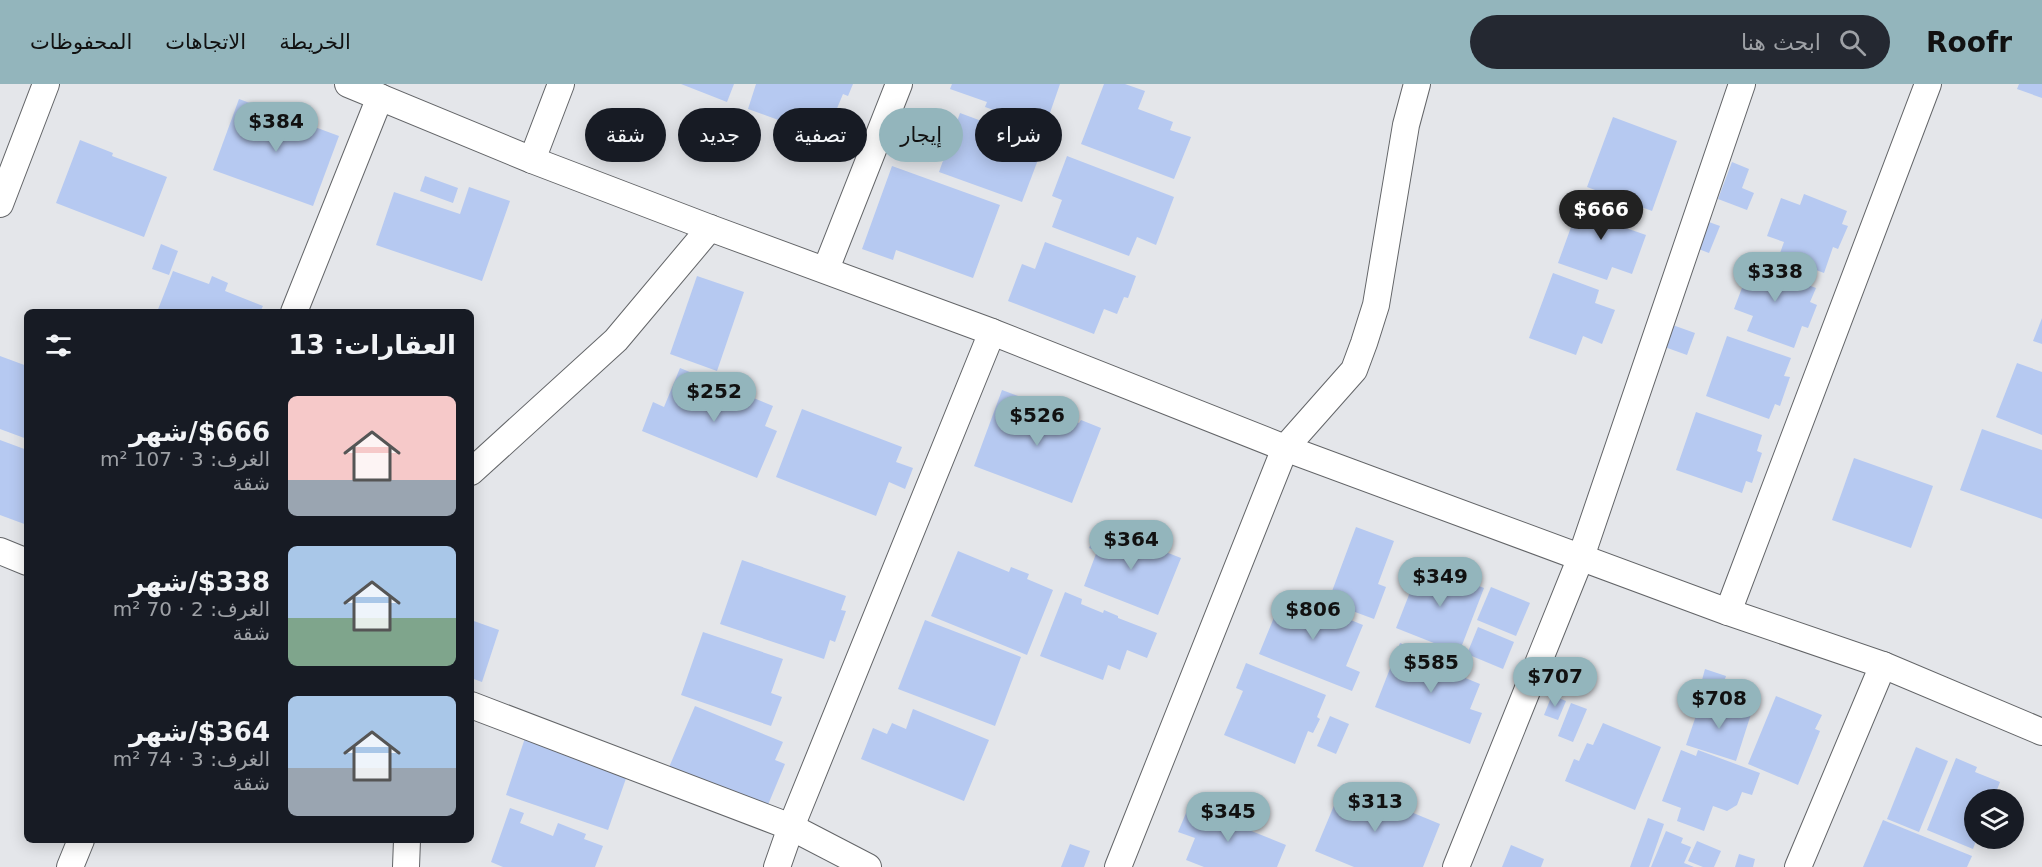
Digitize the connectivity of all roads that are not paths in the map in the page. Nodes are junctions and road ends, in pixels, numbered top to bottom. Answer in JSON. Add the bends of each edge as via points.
{"nodes":[{"id":1,"x":46,"y":84,"type":"edge"},
{"id":2,"x":348,"y":84,"type":"edge"},
{"id":3,"x":561,"y":84,"type":"edge"},
{"id":4,"x":899,"y":84,"type":"edge"},
{"id":5,"x":1417,"y":84,"type":"edge"},
{"id":6,"x":1742,"y":84,"type":"edge"},
{"id":7,"x":1928,"y":84,"type":"edge"},
{"id":8,"x":380,"y":96,"type":"junction"},
{"id":9,"x":532,"y":159,"type":"junction"},
{"id":10,"x":0,"y":204,"type":"edge"},
{"id":11,"x":710,"y":228,"type":"junction"},
{"id":12,"x":826,"y":269,"type":"junction"},
{"id":13,"x":295,"y":309,"type":"edge"},
{"id":14,"x":992,"y":332,"type":"junction"},
{"id":15,"x":1285,"y":448,"type":"junction"},
{"id":16,"x":474,"y":469,"type":"edge"},
{"id":17,"x":0,"y":551,"type":"edge"},
{"id":18,"x":1581,"y":557,"type":"junction"},
{"id":19,"x":24,"y":561,"type":"edge"},
{"id":20,"x":1728,"y":612,"type":"junction"},
{"id":21,"x":1884,"y":665,"type":"junction"},
{"id":22,"x":474,"y":706,"type":"edge"},
{"id":23,"x":2042,"y":732,"type":"edge"},
{"id":24,"x":791,"y":827,"type":"junction"},
{"id":25,"x":80,"y":843,"type":"edge"},
{"id":26,"x":407,"y":843,"type":"edge"},
{"id":27,"x":70,"y":867,"type":"edge"},
{"id":28,"x":406,"y":867,"type":"edge"},
{"id":29,"x":777,"y":867,"type":"edge"},
{"id":30,"x":868,"y":867,"type":"edge"},
{"id":31,"x":1118,"y":867,"type":"edge"},
{"id":32,"x":1456,"y":867,"type":"edge"},
{"id":33,"x":1798,"y":867,"type":"edge"}],
"edges":[{"from":1,"to":10,"type":"street"},
{"from":2,"to":8,"type":"street"},
{"from":3,"to":9,"type":"street"},
{"from":4,"to":12,"type":"street"},
{"from":5,"to":15,"type":"street","via":[[1406,125],[1376,305],[1364,343],[1354,370]]},
{"from":6,"to":18,"type":"street"},
{"from":7,"to":20,"type":"street"},
{"from":8,"to":9,"type":"street"},
{"from":8,"to":13,"type":"street"},
{"from":9,"to":11,"type":"street"},
{"from":11,"to":12,"type":"street"},
{"from":11,"to":16,"type":"street","via":[[616,340]]},
{"from":12,"to":14,"type":"street"},
{"from":14,"to":15,"type":"street"},
{"from":14,"to":24,"type":"street"},
{"from":15,"to":18,"type":"street"},
{"from":15,"to":31,"type":"street"},
{"from":17,"to":19,"type":"street"},
{"from":18,"to":20,"type":"street"},
{"from":18,"to":32,"type":"street"},
{"from":20,"to":21,"type":"street"},
{"from":21,"to":23,"type":"street"},
{"from":21,"to":33,"type":"street"},
{"from":22,"to":24,"type":"street"},
{"from":24,"to":29,"type":"street"},
{"from":24,"to":30,"type":"street"},
{"from":25,"to":27,"type":"street"},
{"from":26,"to":28,"type":"street"}]}
